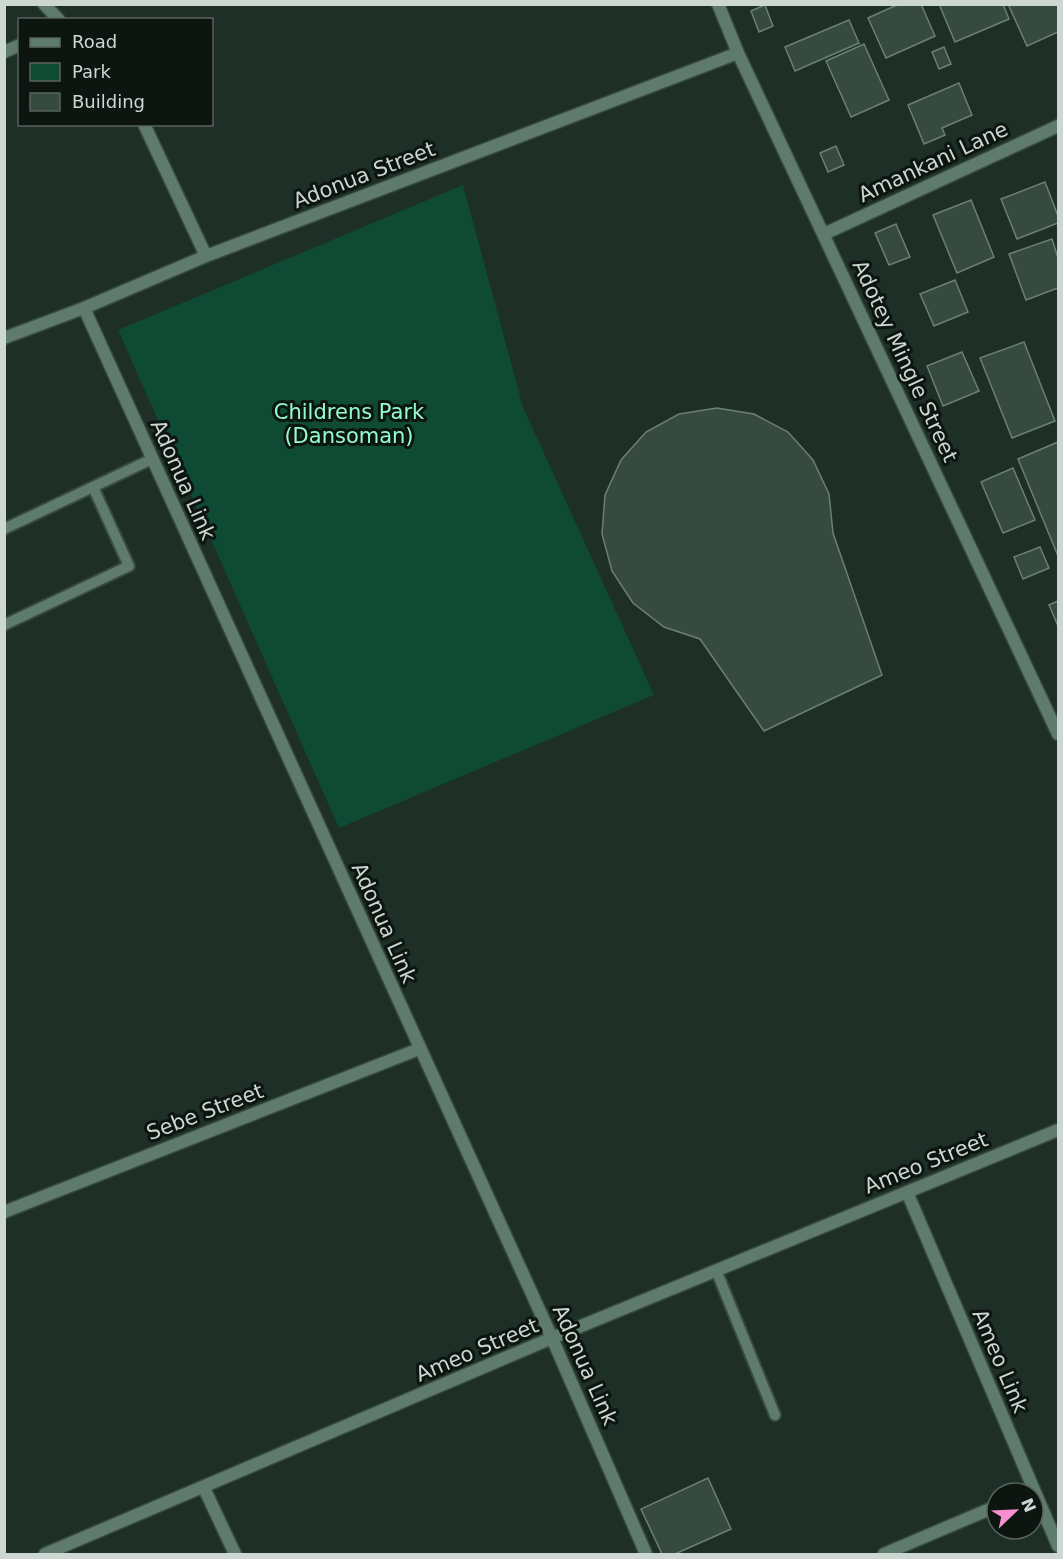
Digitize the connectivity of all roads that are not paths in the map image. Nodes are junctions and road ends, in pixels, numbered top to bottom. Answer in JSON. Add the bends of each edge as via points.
{"nodes":[{"id":1,"x":44,"y":4,"type":"edge"},
{"id":2,"x":718,"y":4,"type":"edge"},
{"id":3,"x":57,"y":18,"type":"edge"},
{"id":4,"x":18,"y":46,"type":"edge"},
{"id":5,"x":4,"y":52,"type":"edge"},
{"id":6,"x":738,"y":53,"type":"junction"},
{"id":7,"x":145,"y":126,"type":"edge"},
{"id":8,"x":1059,"y":126,"type":"edge"},
{"id":9,"x":824,"y":234,"type":"junction"},
{"id":10,"x":206,"y":256,"type":"junction"},
{"id":11,"x":84,"y":308,"type":"junction"},
{"id":12,"x":4,"y":338,"type":"edge"},
{"id":13,"x":152,"y":459,"type":"junction"},
{"id":14,"x":93,"y":487,"type":"junction"},
{"id":15,"x":4,"y":529,"type":"edge"},
{"id":16,"x":4,"y":625,"type":"edge"},
{"id":17,"x":1059,"y":734,"type":"edge"},
{"id":18,"x":419,"y":1049,"type":"junction"},
{"id":19,"x":1059,"y":1130,"type":"edge"},
{"id":20,"x":907,"y":1192,"type":"junction"},
{"id":21,"x":4,"y":1212,"type":"edge"},
{"id":22,"x":716,"y":1270,"type":"junction"},
{"id":23,"x":552,"y":1338,"type":"junction"},
{"id":24,"x":775,"y":1415,"type":"dead end"},
{"id":25,"x":1026,"y":1481,"type":"edge"},
{"id":26,"x":204,"y":1488,"type":"junction"},
{"id":27,"x":985,"y":1511,"type":"edge"},
{"id":28,"x":1045,"y":1519,"type":"edge"},
{"id":29,"x":1059,"y":1546,"type":"edge"},
{"id":30,"x":45,"y":1554,"type":"edge"},
{"id":31,"x":235,"y":1554,"type":"edge"},
{"id":32,"x":646,"y":1554,"type":"edge"},
{"id":33,"x":884,"y":1554,"type":"edge"}],
"edges":[{"from":1,"to":3,"type":"street"},
{"from":2,"to":6,"type":"street","name":"Adotey Mingle Street"},
{"from":4,"to":5,"type":"street"},
{"from":6,"to":9,"type":"street","name":"Adotey Mingle Street"},
{"from":6,"to":10,"type":"street","name":"Adonua Street"},
{"from":7,"to":10,"type":"street"},
{"from":8,"to":9,"type":"street","name":"Amankani Lane"},
{"from":9,"to":17,"type":"street","name":"Adotey Mingle Street"},
{"from":10,"to":11,"type":"street","name":"Adonua Street"},
{"from":11,"to":12,"type":"street","name":"Adonua Street"},
{"from":11,"to":13,"type":"street","name":"Adonua Link"},
{"from":13,"to":14,"type":"lane"},
{"from":13,"to":18,"type":"street","name":"Adonua Link"},
{"from":14,"to":15,"type":"lane"},
{"from":14,"to":16,"type":"lane","via":[[129,566]]},
{"from":18,"to":21,"type":"street","name":"Sebe Street"},
{"from":18,"to":23,"type":"street","name":"Adonua Link"},
{"from":19,"to":20,"type":"street","name":"Ameo Street"},
{"from":20,"to":22,"type":"street","name":"Ameo Street"},
{"from":20,"to":25,"type":"street","name":"Ameo Link"},
{"from":22,"to":23,"type":"street","name":"Ameo Street"},
{"from":22,"to":24,"type":"lane"},
{"from":23,"to":26,"type":"street","name":"Ameo Street"},
{"from":23,"to":32,"type":"street","name":"Adonua Link"},
{"from":26,"to":30,"type":"street","name":"Ameo Street"},
{"from":26,"to":31,"type":"street"},
{"from":27,"to":33,"type":"street"},
{"from":28,"to":29,"type":"street","name":"Ameo Link"}]}
